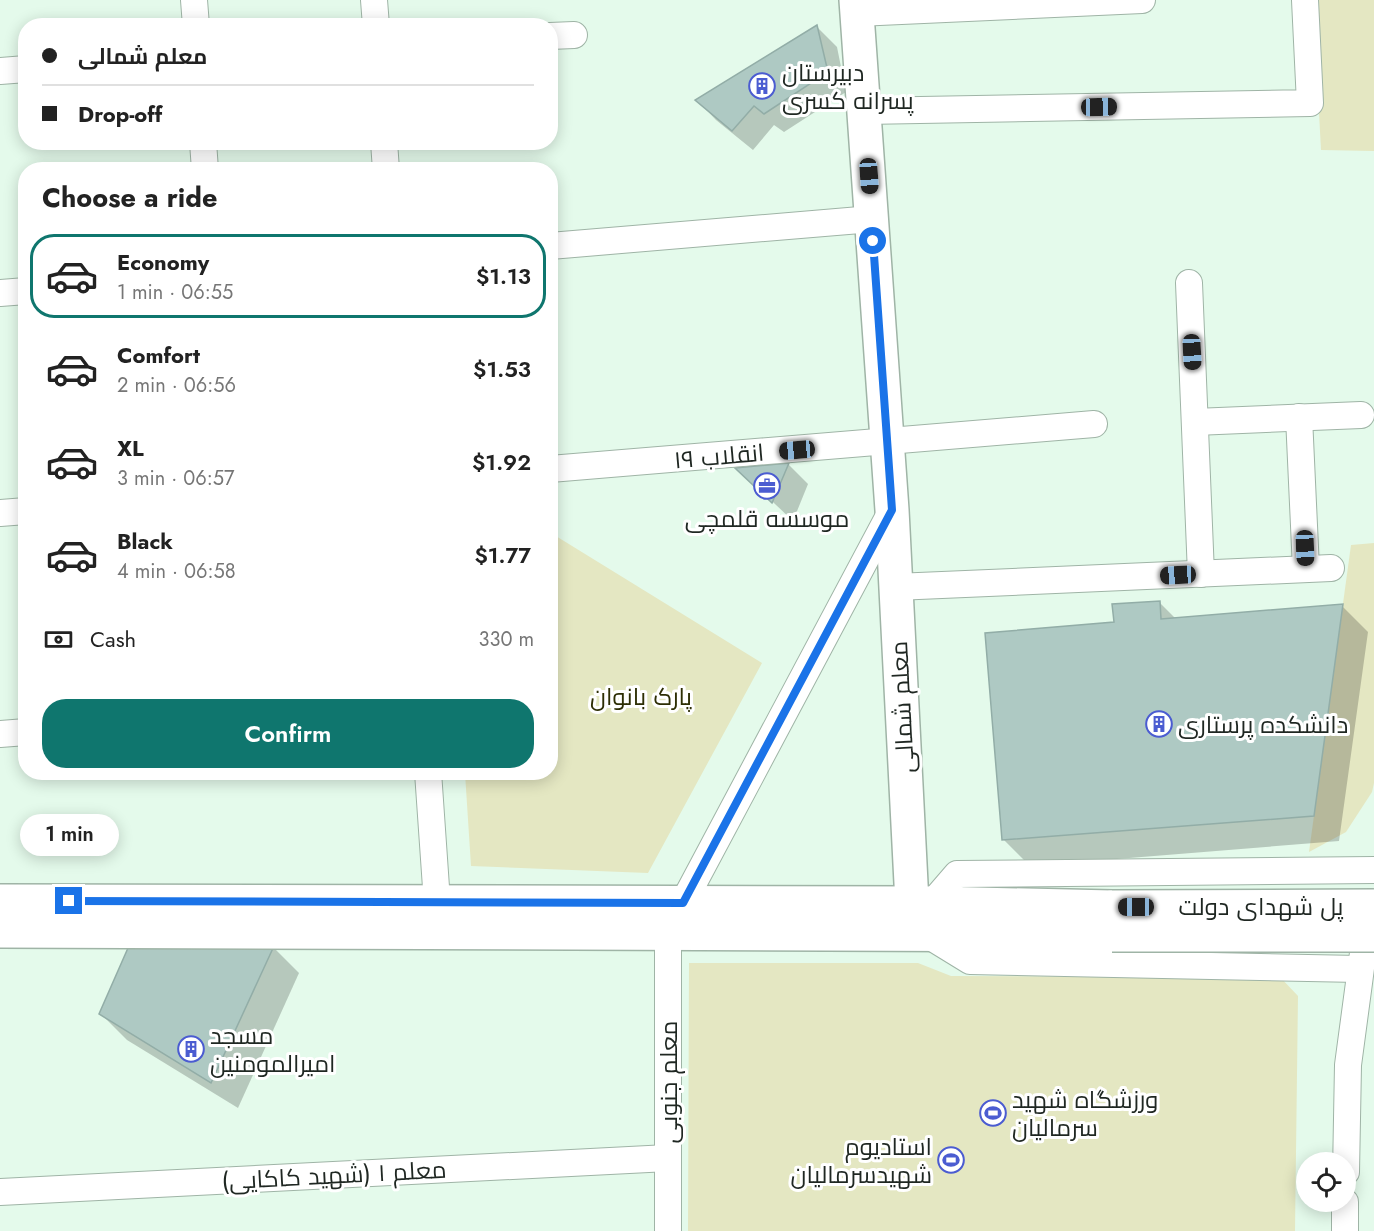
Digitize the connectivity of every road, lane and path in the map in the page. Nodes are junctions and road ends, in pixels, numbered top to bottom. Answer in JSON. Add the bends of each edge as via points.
{"nodes":[{"id":1,"x":194,"y":0,"type":"edge"},
{"id":2,"x":375,"y":0,"type":"edge"},
{"id":3,"x":1142,"y":0,"type":"edge"},
{"id":4,"x":1305,"y":0,"type":"edge"},
{"id":5,"x":857,"y":7,"type":"edge"},
{"id":6,"x":195,"y":18,"type":"edge"},
{"id":7,"x":376,"y":18,"type":"edge"},
{"id":8,"x":18,"y":70,"type":"edge"},
{"id":9,"x":0,"y":71,"type":"edge"},
{"id":10,"x":864,"y":111,"type":"junction"},
{"id":11,"x":872,"y":219,"type":"junction"},
{"id":12,"x":558,"y":245,"type":"edge"},
{"id":13,"x":1189,"y":283,"type":"dead end"},
{"id":14,"x":18,"y":292,"type":"edge"},
{"id":15,"x":0,"y":293,"type":"edge"},
{"id":16,"x":1361,"y":415,"type":"dead end"},
{"id":17,"x":1299,"y":417,"type":"junction"},
{"id":18,"x":1195,"y":422,"type":"junction"},
{"id":19,"x":1094,"y":424,"type":"dead end"},
{"id":20,"x":887,"y":442,"type":"junction"},
{"id":21,"x":558,"y":468,"type":"edge"},
{"id":22,"x":892,"y":510,"type":"junction"},
{"id":23,"x":18,"y":512,"type":"edge"},
{"id":24,"x":0,"y":513,"type":"edge"},
{"id":25,"x":1201,"y":574,"type":"junction"},
{"id":26,"x":895,"y":587,"type":"junction"},
{"id":27,"x":18,"y":733,"type":"edge"},
{"id":28,"x":0,"y":734,"type":"edge"},
{"id":29,"x":429,"y":780,"type":"edge"},
{"id":30,"x":1374,"y":870,"type":"edge"},
{"id":31,"x":1374,"y":900,"type":"edge"},
{"id":32,"x":0,"y":901,"type":"edge"},
{"id":33,"x":437,"y":902,"type":"junction"},
{"id":34,"x":683,"y":903,"type":"junction"},
{"id":35,"x":1374,"y":906,"type":"edge"},
{"id":36,"x":923,"y":913,"type":"junction"},
{"id":37,"x":1112,"y":921,"type":"junction"},
{"id":38,"x":0,"y":931,"type":"edge"},
{"id":39,"x":668,"y":933,"type":"junction"},
{"id":40,"x":1374,"y":935,"type":"edge"},
{"id":41,"x":1359,"y":969,"type":"junction"},
{"id":42,"x":1346,"y":1152,"type":"edge"},
{"id":43,"x":668,"y":1158,"type":"junction"},
{"id":44,"x":0,"y":1192,"type":"edge"},
{"id":45,"x":1345,"y":1212,"type":"edge"},
{"id":46,"x":668,"y":1231,"type":"edge"},
{"id":47,"x":1345,"y":1231,"type":"edge"}],
"edges":[{"from":1,"to":6,"type":"street"},
{"from":2,"to":7,"type":"street"},
{"from":3,"to":5,"type":"street"},
{"from":4,"to":10,"type":"street","via":[[1310,103]]},
{"from":5,"to":10,"type":"main road","name":"معلم شمالی"},
{"from":8,"to":9,"type":"street"},
{"from":10,"to":11,"type":"main road","name":"معلم شمالی"},
{"from":11,"to":12,"type":"street"},
{"from":11,"to":20,"type":"main road","name":"معلم شمالی"},
{"from":13,"to":18,"type":"street"},
{"from":14,"to":15,"type":"street"},
{"from":16,"to":17,"type":"street"},
{"from":17,"to":18,"type":"street"},
{"from":17,"to":25,"type":"street","via":[[1318,569]]},
{"from":18,"to":25,"type":"street"},
{"from":19,"to":20,"type":"street","name":"انقلاب ۱۹"},
{"from":20,"to":21,"type":"street","name":"انقلاب ۱۹"},
{"from":20,"to":22,"type":"main road","name":"معلم شمالی"},
{"from":22,"to":26,"type":"main road","name":"معلم شمالی"},
{"from":22,"to":34,"type":"street"},
{"from":23,"to":24,"type":"street"},
{"from":25,"to":26,"type":"street"},
{"from":26,"to":36,"type":"main road","name":"معلم شمالی"},
{"from":27,"to":28,"type":"street"},
{"from":29,"to":33,"type":"street"},
{"from":30,"to":36,"type":"street","via":[[957,874]]},
{"from":31,"to":41,"type":"street"},
{"from":32,"to":33,"type":"main road"},
{"from":33,"to":34,"type":"main road"},
{"from":34,"to":36,"type":"main road"},
{"from":35,"to":37,"type":"main road","name":"پل شهدای دولت","bridge":true},
{"from":36,"to":37,"type":"main road"},
{"from":36,"to":39,"type":"main road"},
{"from":36,"to":41,"type":"street","via":[[970,961]]},
{"from":37,"to":40,"type":"main road","name":"پل شهدای دولت","bridge":true},
{"from":38,"to":39,"type":"main road"},
{"from":39,"to":43,"type":"street","name":"معلم جنوبی"},
{"from":41,"to":42,"type":"street","via":[[1348,1065]]},
{"from":43,"to":44,"type":"street","name":"معلم ۱ (شهید کاکایی)"},
{"from":43,"to":46,"type":"street","name":"معلم جنوبی"},
{"from":45,"to":47,"type":"street"}]}
